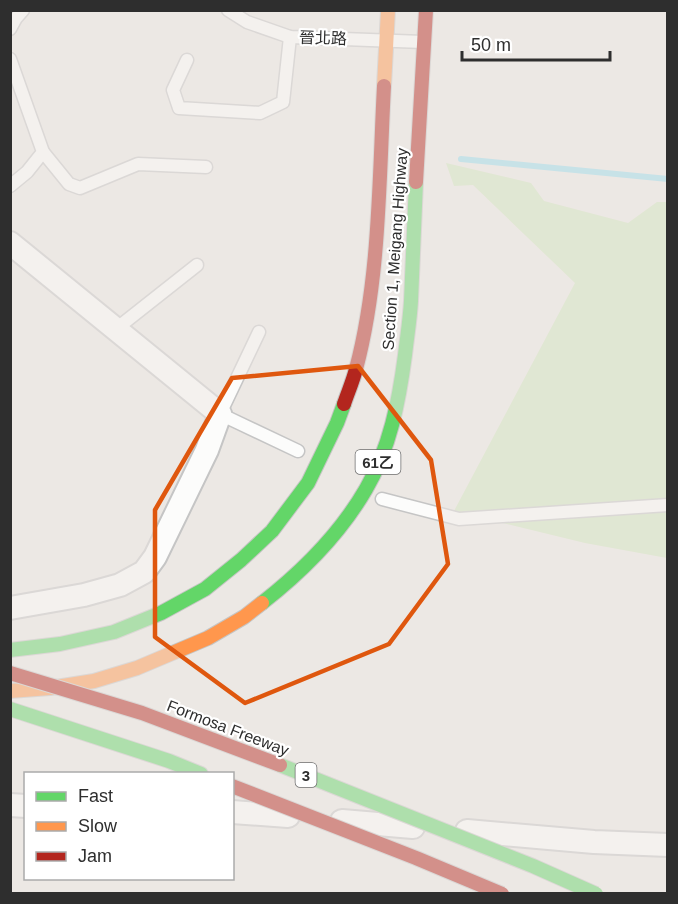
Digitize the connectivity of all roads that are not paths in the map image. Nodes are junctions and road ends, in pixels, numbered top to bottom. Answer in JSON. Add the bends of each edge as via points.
{"nodes":[{"id":1,"x":23,"y":10,"type":"edge"},
{"id":2,"x":228,"y":10,"type":"edge"},
{"id":3,"x":388,"y":10,"type":"edge"},
{"id":4,"x":426,"y":10,"type":"edge"},
{"id":5,"x":10,"y":29,"type":"edge"},
{"id":6,"x":291,"y":37,"type":"junction"},
{"id":7,"x":387,"y":40,"type":"junction"},
{"id":8,"x":425,"y":42,"type":"junction"},
{"id":9,"x":10,"y":59,"type":"edge"},
{"id":10,"x":187,"y":60,"type":"dead end"},
{"id":11,"x":43,"y":152,"type":"junction"},
{"id":12,"x":206,"y":167,"type":"dead end"},
{"id":13,"x":10,"y":186,"type":"edge"},
{"id":14,"x":10,"y":243,"type":"edge"},
{"id":15,"x":197,"y":265,"type":"dead end"},
{"id":16,"x":116,"y":329,"type":"junction"},
{"id":17,"x":259,"y":332,"type":"dead end"},
{"id":18,"x":220,"y":414,"type":"junction"},
{"id":19,"x":298,"y":451,"type":"dead end"},
{"id":20,"x":382,"y":499,"type":"dead end"},
{"id":21,"x":668,"y":505,"type":"edge"},
{"id":22,"x":10,"y":608,"type":"edge"},
{"id":23,"x":10,"y":650,"type":"edge"},
{"id":24,"x":10,"y":673,"type":"edge"},
{"id":25,"x":10,"y":691,"type":"edge"},
{"id":26,"x":10,"y":709,"type":"edge"},
{"id":27,"x":196,"y":772,"type":"edge"},
{"id":28,"x":234,"y":787,"type":"edge"},
{"id":29,"x":234,"y":812,"type":"edge"},
{"id":30,"x":668,"y":845,"type":"edge"},
{"id":31,"x":502,"y":894,"type":"edge"},
{"id":32,"x":596,"y":894,"type":"edge"}],
"edges":[{"from":1,"to":5,"type":"lane"},
{"from":2,"to":6,"type":"lane","name":"晉北路","via":[[247,22]]},
{"from":3,"to":7,"type":"main road","name":"Section 1, Meigang Highway"},
{"from":4,"to":8,"type":"main road","name":"Section 1, Meigang Highway","number":"61乙"},
{"from":6,"to":7,"type":"lane","name":"晉北路"},
{"from":6,"to":10,"type":"lane","via":[[283,102],[261,113],[179,108],[173,90]]},
{"from":7,"to":8,"type":"lane","name":"晉北路"},
{"from":7,"to":23,"type":"main road","name":"Section 1, Meigang Highway","via":[[369,304],[356,370],[338,423],[308,483],[272,531],[206,589],[114,632]]},
{"from":8,"to":25,"type":"main road","name":"Section 1, Meigang Highway","number":"61乙","via":[[411,303],[400,392],[387,443],[367,488],[328,543],[286,584],[244,617],[208,638],[137,668],[94,681]]},
{"from":9,"to":11,"type":"lane"},
{"from":11,"to":12,"type":"lane","via":[[69,184],[80,188],[138,164]]},
{"from":11,"to":13,"type":"lane"},
{"from":14,"to":16,"type":"street"},
{"from":15,"to":16,"type":"lane"},
{"from":16,"to":18,"type":"street"},
{"from":17,"to":18,"type":"lane"},
{"from":18,"to":19,"type":"lane"},
{"from":18,"to":22,"type":"street","via":[[202,461],[144,572],[120,585],[84,595]]},
{"from":20,"to":21,"type":"lane","via":[[459,519]]},
{"from":24,"to":32,"type":"main road","name":"Formosa Freeway","number":"3","bridge":true,"via":[[142,713],[326,783]]},
{"from":26,"to":27,"type":"main road"},
{"from":28,"to":31,"type":"main road","number":"3","bridge":true},
{"from":29,"to":30,"type":"street","via":[[594,843]]}]}
